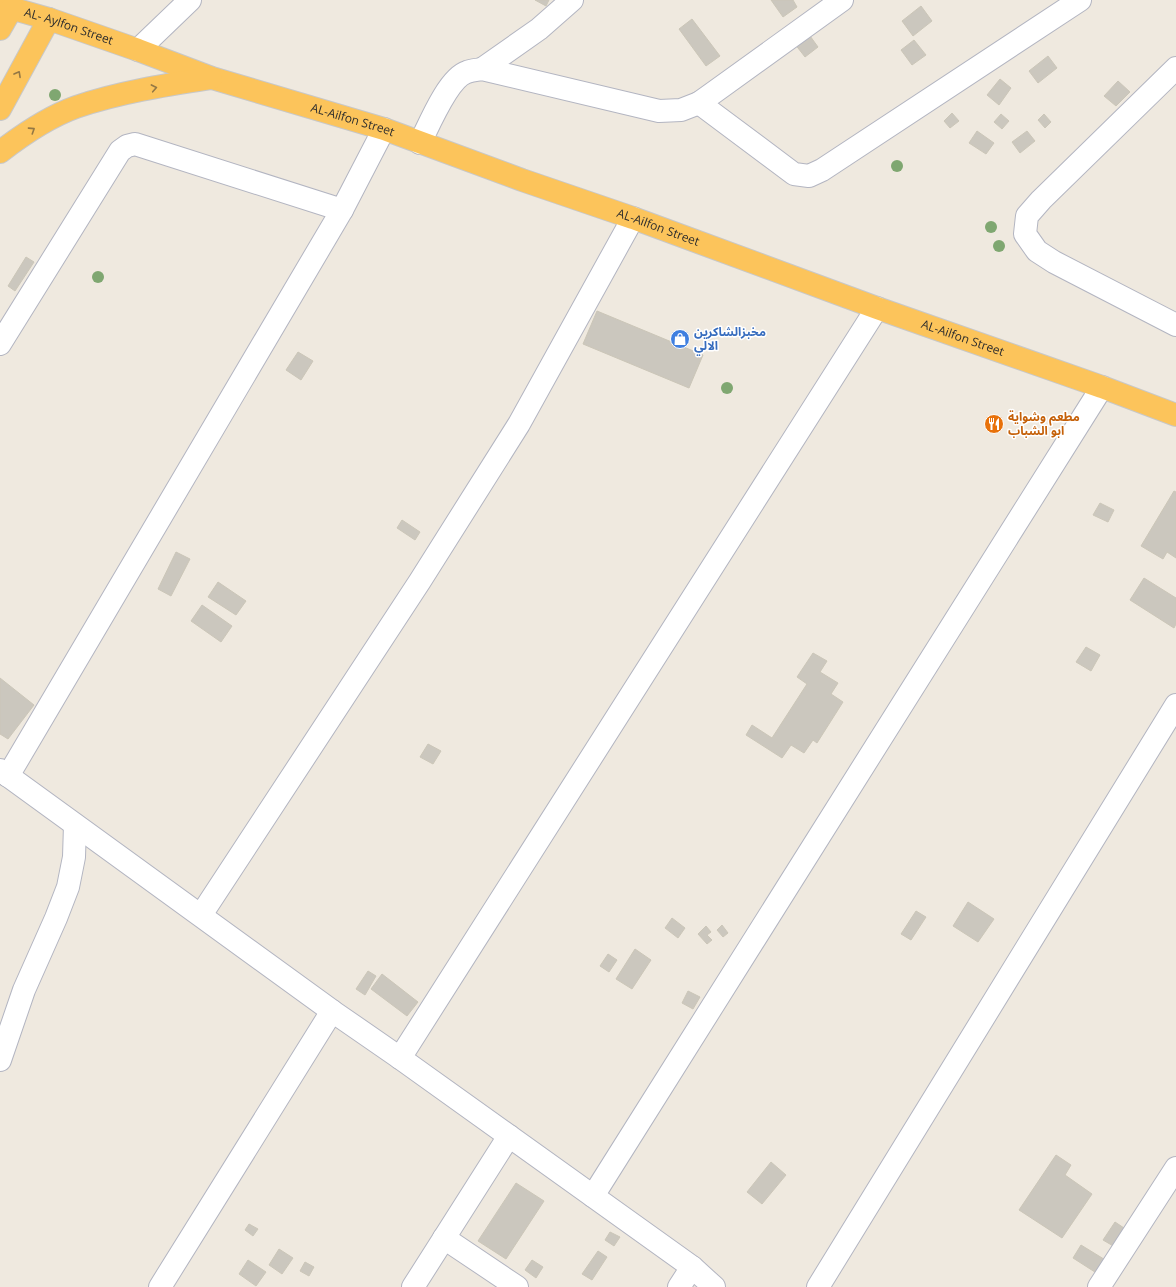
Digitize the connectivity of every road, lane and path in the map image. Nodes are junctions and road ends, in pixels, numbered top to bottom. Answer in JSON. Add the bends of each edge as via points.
{"nodes":[{"id":1,"x":190,"y":0,"type":"edge"},
{"id":2,"x":572,"y":0,"type":"edge"},
{"id":3,"x":842,"y":0,"type":"edge"},
{"id":4,"x":1080,"y":0,"type":"edge"},
{"id":5,"x":6,"y":7,"type":"edge"},
{"id":6,"x":49,"y":19,"type":"junction"},
{"id":7,"x":0,"y":29,"type":"edge"},
{"id":8,"x":138,"y":50,"type":"junction"},
{"id":9,"x":1176,"y":68,"type":"edge"},
{"id":10,"x":482,"y":69,"type":"junction"},
{"id":11,"x":212,"y":78,"type":"junction"},
{"id":12,"x":699,"y":103,"type":"junction"},
{"id":13,"x":0,"y":109,"type":"edge"},
{"id":14,"x":384,"y":129,"type":"junction"},
{"id":15,"x":420,"y":142,"type":"junction"},
{"id":16,"x":0,"y":152,"type":"edge"},
{"id":17,"x":342,"y":210,"type":"junction"},
{"id":18,"x":633,"y":218,"type":"junction"},
{"id":19,"x":877,"y":308,"type":"junction"},
{"id":20,"x":1176,"y":325,"type":"edge"},
{"id":21,"x":0,"y":344,"type":"edge"},
{"id":22,"x":1102,"y":387,"type":"junction"},
{"id":23,"x":1176,"y":415,"type":"edge"},
{"id":24,"x":1176,"y":705,"type":"edge"},
{"id":25,"x":4,"y":773,"type":"edge"},
{"id":26,"x":75,"y":825,"type":"junction"},
{"id":27,"x":201,"y":915,"type":"junction"},
{"id":28,"x":332,"y":1011,"type":"junction"},
{"id":29,"x":400,"y":1058,"type":"junction"},
{"id":30,"x":0,"y":1060,"type":"edge"},
{"id":31,"x":509,"y":1136,"type":"junction"},
{"id":32,"x":1176,"y":1168,"type":"edge"},
{"id":33,"x":593,"y":1196,"type":"junction"},
{"id":34,"x":444,"y":1238,"type":"junction"},
{"id":35,"x":692,"y":1267,"type":"junction"},
{"id":36,"x":160,"y":1287,"type":"edge"},
{"id":37,"x":413,"y":1287,"type":"edge"},
{"id":38,"x":517,"y":1287,"type":"edge"},
{"id":39,"x":679,"y":1287,"type":"edge"},
{"id":40,"x":714,"y":1287,"type":"edge"},
{"id":41,"x":818,"y":1287,"type":"edge"},
{"id":42,"x":1099,"y":1287,"type":"edge"}],
"edges":[{"from":1,"to":8,"type":"street"},
{"from":2,"to":10,"type":"street","via":[[539,29]]},
{"from":3,"to":12,"type":"street"},
{"from":4,"to":12,"type":"street","via":[[822,170],[809,176],[794,174]]},
{"from":5,"to":6,"type":"highway","name":"AL- Aylfon Street"},
{"from":5,"to":7,"type":"highway"},
{"from":6,"to":8,"type":"highway","name":"AL- Aylfon Street"},
{"from":13,"to":6,"type":"highway","one_way":true},
{"from":8,"to":11,"type":"highway","name":"AL-Ailfon Street"},
{"from":9,"to":20,"type":"street","via":[[1041,200],[1027,216],[1025,234],[1037,251],[1054,262]]},
{"from":10,"to":12,"type":"street","via":[[660,111],[681,110]]},
{"from":10,"to":15,"type":"street","via":[[466,72],[450,86]]},
{"from":11,"to":14,"type":"highway","name":"AL-Ailfon Street"},
{"from":16,"to":11,"type":"highway","one_way":true,"via":[[48,120],[75,108],[131,92]]},
{"from":14,"to":15,"type":"highway","name":"AL-Ailfon Street"},
{"from":14,"to":17,"type":"street"},
{"from":15,"to":18,"type":"highway","name":"AL-Ailfon Street"},
{"from":17,"to":21,"type":"street","via":[[135,144],[127,146],[120,151]]},
{"from":17,"to":25,"type":"street"},
{"from":18,"to":19,"type":"highway","name":"AL-Ailfon Street"},
{"from":18,"to":27,"type":"street","via":[[519,424],[420,581]]},
{"from":19,"to":22,"type":"highway","name":"AL-Ailfon Street"},
{"from":19,"to":29,"type":"street"},
{"from":22,"to":23,"type":"highway","name":"AL-Ailfon Street"},
{"from":22,"to":33,"type":"street"},
{"from":24,"to":41,"type":"street"},
{"from":25,"to":26,"type":"street"},
{"from":26,"to":27,"type":"street"},
{"from":26,"to":30,"type":"street","via":[[74,857],[68,887],[24,990]]},
{"from":27,"to":28,"type":"street"},
{"from":28,"to":29,"type":"street"},
{"from":28,"to":36,"type":"street"},
{"from":29,"to":31,"type":"street"},
{"from":31,"to":33,"type":"street"},
{"from":31,"to":34,"type":"street"},
{"from":32,"to":42,"type":"street"},
{"from":33,"to":35,"type":"street"},
{"from":34,"to":37,"type":"street"},
{"from":34,"to":38,"type":"street"},
{"from":35,"to":39,"type":"street"},
{"from":35,"to":40,"type":"street"}]}
